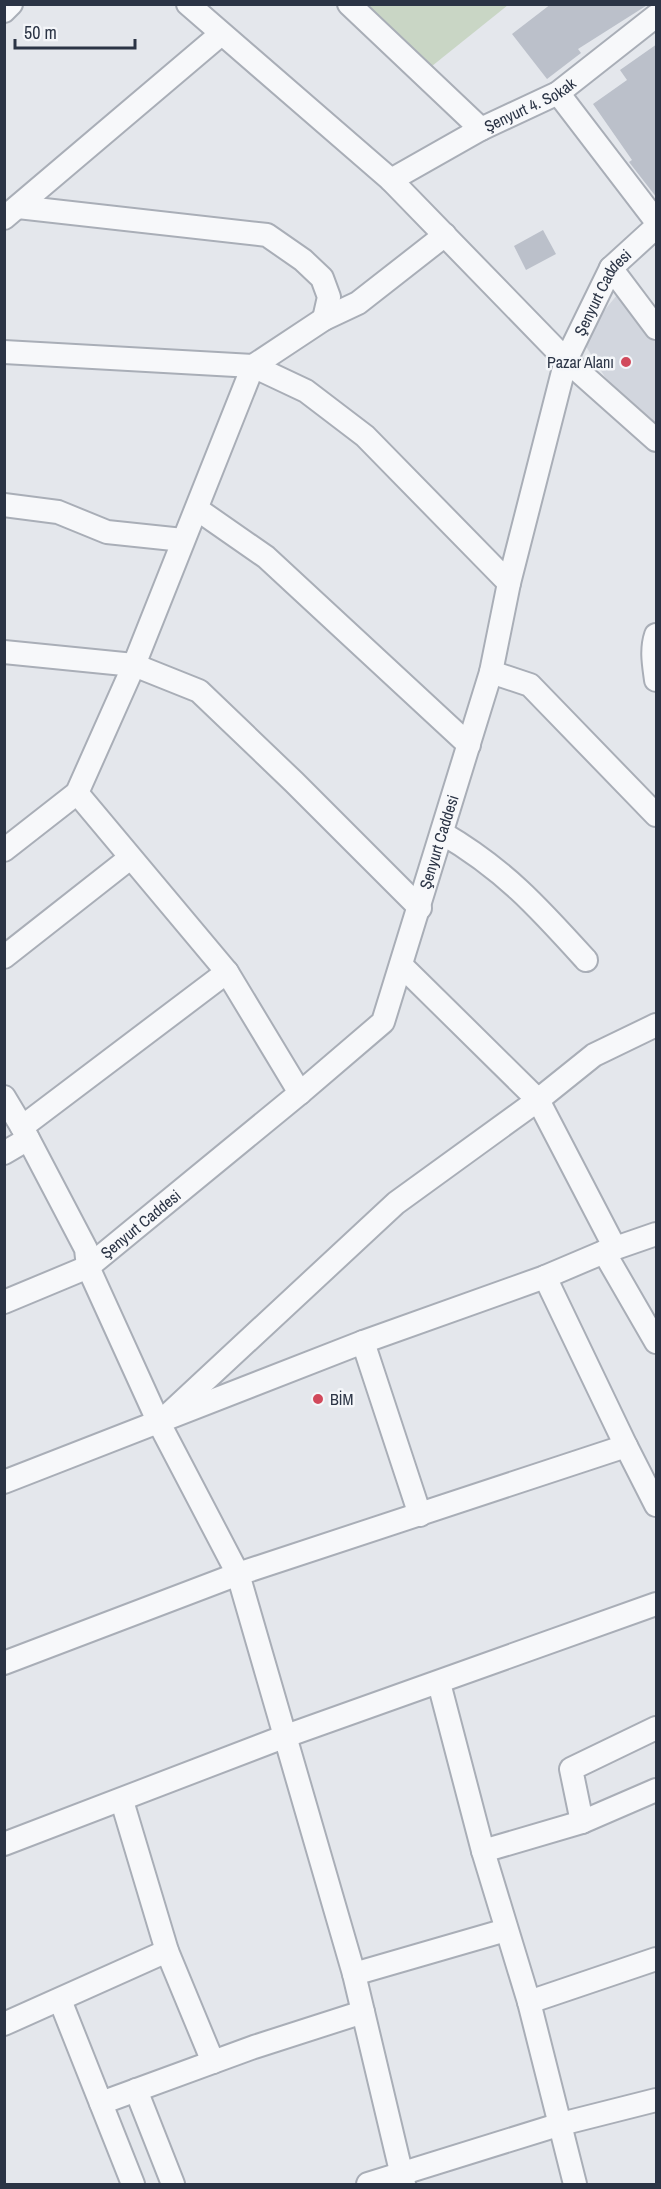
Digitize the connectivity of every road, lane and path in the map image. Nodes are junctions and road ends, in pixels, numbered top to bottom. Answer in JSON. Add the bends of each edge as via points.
{"nodes":[{"id":1,"x":10,"y":4,"type":"edge"},
{"id":2,"x":188,"y":4,"type":"edge"},
{"id":3,"x":349,"y":4,"type":"edge"},
{"id":4,"x":4,"y":10,"type":"edge"},
{"id":5,"x":657,"y":16,"type":"edge"},
{"id":6,"x":221,"y":34,"type":"junction"},
{"id":7,"x":558,"y":93,"type":"junction"},
{"id":8,"x":481,"y":129,"type":"junction"},
{"id":9,"x":391,"y":180,"type":"junction"},
{"id":10,"x":11,"y":212,"type":"edge"},
{"id":11,"x":657,"y":221,"type":"edge"},
{"id":12,"x":657,"y":227,"type":"edge"},
{"id":13,"x":445,"y":236,"type":"junction"},
{"id":14,"x":611,"y":268,"type":"junction"},
{"id":15,"x":324,"y":319,"type":"junction"},
{"id":16,"x":657,"y":328,"type":"edge"},
{"id":17,"x":4,"y":352,"type":"edge"},
{"id":18,"x":566,"y":360,"type":"junction"},
{"id":19,"x":253,"y":366,"type":"junction"},
{"id":20,"x":657,"y":440,"type":"edge"},
{"id":21,"x":4,"y":505,"type":"edge"},
{"id":22,"x":197,"y":509,"type":"junction"},
{"id":23,"x":183,"y":540,"type":"junction"},
{"id":24,"x":509,"y":583,"type":"junction"},
{"id":25,"x":657,"y":635,"type":"edge"},
{"id":26,"x":4,"y":652,"type":"edge"},
{"id":27,"x":134,"y":665,"type":"junction"},
{"id":28,"x":491,"y":672,"type":"junction"},
{"id":29,"x":657,"y":680,"type":"edge"},
{"id":30,"x":469,"y":745,"type":"junction"},
{"id":31,"x":77,"y":793,"type":"junction"},
{"id":32,"x":657,"y":815,"type":"edge"},
{"id":33,"x":442,"y":833,"type":"junction"},
{"id":34,"x":4,"y":850,"type":"edge"},
{"id":35,"x":130,"y":858,"type":"junction"},
{"id":36,"x":420,"y":908,"type":"junction"},
{"id":37,"x":4,"y":957,"type":"edge"},
{"id":38,"x":586,"y":960,"type":"dead end"},
{"id":39,"x":402,"y":966,"type":"junction"},
{"id":40,"x":227,"y":972,"type":"junction"},
{"id":41,"x":657,"y":1025,"type":"edge"},
{"id":42,"x":300,"y":1093,"type":"junction"},
{"id":43,"x":4,"y":1097,"type":"edge"},
{"id":44,"x":538,"y":1100,"type":"junction"},
{"id":45,"x":25,"y":1133,"type":"junction"},
{"id":46,"x":4,"y":1152,"type":"edge"},
{"id":47,"x":657,"y":1234,"type":"edge"},
{"id":48,"x":609,"y":1250,"type":"junction"},
{"id":49,"x":88,"y":1267,"type":"junction"},
{"id":50,"x":545,"y":1277,"type":"junction"},
{"id":51,"x":4,"y":1302,"type":"edge"},
{"id":52,"x":363,"y":1342,"type":"junction"},
{"id":53,"x":657,"y":1342,"type":"edge"},
{"id":54,"x":159,"y":1423,"type":"junction"},
{"id":55,"x":626,"y":1446,"type":"junction"},
{"id":56,"x":4,"y":1482,"type":"edge"},
{"id":57,"x":657,"y":1505,"type":"edge"},
{"id":58,"x":420,"y":1515,"type":"junction"},
{"id":59,"x":238,"y":1574,"type":"junction"},
{"id":60,"x":657,"y":1604,"type":"edge"},
{"id":61,"x":4,"y":1664,"type":"edge"},
{"id":62,"x":439,"y":1683,"type":"junction"},
{"id":63,"x":657,"y":1728,"type":"edge"},
{"id":64,"x":286,"y":1736,"type":"junction"},
{"id":65,"x":657,"y":1790,"type":"edge"},
{"id":66,"x":122,"y":1801,"type":"junction"},
{"id":67,"x":582,"y":1822,"type":"junction"},
{"id":68,"x":4,"y":1844,"type":"edge"},
{"id":69,"x":483,"y":1851,"type":"junction"},
{"id":70,"x":506,"y":1930,"type":"junction"},
{"id":71,"x":166,"y":1951,"type":"junction"},
{"id":72,"x":657,"y":1959,"type":"edge"},
{"id":73,"x":354,"y":1974,"type":"junction"},
{"id":74,"x":60,"y":2000,"type":"junction"},
{"id":75,"x":529,"y":2002,"type":"junction"},
{"id":76,"x":363,"y":2012,"type":"junction"},
{"id":77,"x":4,"y":2024,"type":"edge"},
{"id":78,"x":213,"y":2062,"type":"junction"},
{"id":79,"x":136,"y":2090,"type":"junction"},
{"id":80,"x":657,"y":2100,"type":"edge"},
{"id":81,"x":101,"y":2103,"type":"junction"},
{"id":82,"x":561,"y":2124,"type":"junction"},
{"id":83,"x":403,"y":2180,"type":"edge"},
{"id":84,"x":133,"y":2184,"type":"edge"},
{"id":85,"x":174,"y":2184,"type":"edge"},
{"id":86,"x":368,"y":2184,"type":"edge"},
{"id":87,"x":575,"y":2184,"type":"edge"}],
"edges":[{"from":1,"to":4,"type":"street"},
{"from":2,"to":6,"type":"street"},
{"from":3,"to":8,"type":"street"},
{"from":5,"to":7,"type":"street","name":"Şenyurt 4. Sokak"},
{"from":6,"to":9,"type":"street"},
{"from":6,"to":10,"type":"street"},
{"from":7,"to":8,"type":"street","name":"Şenyurt 4. Sokak"},
{"from":7,"to":11,"type":"street"},
{"from":8,"to":9,"type":"street","name":"Şenyurt 4. Sokak"},
{"from":9,"to":13,"type":"street"},
{"from":10,"to":15,"type":"street","via":[[267,235],[322,278],[328,297]]},
{"from":12,"to":14,"type":"street","name":"Şenyurt Caddesi"},
{"from":13,"to":15,"type":"street","via":[[358,303]]},
{"from":13,"to":18,"type":"street"},
{"from":14,"to":16,"type":"street"},
{"from":14,"to":18,"type":"street","name":"Şenyurt Caddesi"},
{"from":15,"to":19,"type":"street"},
{"from":17,"to":19,"type":"street"},
{"from":18,"to":20,"type":"street"},
{"from":18,"to":24,"type":"street","name":"Şenyurt Caddesi"},
{"from":19,"to":22,"type":"street"},
{"from":19,"to":24,"type":"street","via":[[306,391],[365,436]]},
{"from":21,"to":23,"type":"street","via":[[58,513],[107,532]]},
{"from":22,"to":23,"type":"street"},
{"from":22,"to":30,"type":"street","via":[[266,557]]},
{"from":23,"to":27,"type":"street"},
{"from":24,"to":28,"type":"street","name":"Şenyurt Caddesi"},
{"from":25,"to":29,"type":"street","via":[[653,663]]},
{"from":26,"to":27,"type":"street"},
{"from":27,"to":31,"type":"street"},
{"from":27,"to":36,"type":"street","via":[[199,692]]},
{"from":28,"to":30,"type":"street","name":"Şenyurt Caddesi"},
{"from":28,"to":32,"type":"street","via":[[530,685]]},
{"from":30,"to":33,"type":"street","name":"Şenyurt Caddesi"},
{"from":31,"to":34,"type":"street"},
{"from":31,"to":35,"type":"street"},
{"from":33,"to":36,"type":"street","name":"Şenyurt Caddesi"},
{"from":33,"to":38,"type":"street","via":[[505,876]]},
{"from":35,"to":37,"type":"street"},
{"from":35,"to":40,"type":"street"},
{"from":36,"to":39,"type":"street","name":"Şenyurt Caddesi"},
{"from":39,"to":42,"type":"street","name":"Şenyurt Caddesi","via":[[383,1022]]},
{"from":39,"to":44,"type":"street"},
{"from":40,"to":42,"type":"street"},
{"from":40,"to":45,"type":"street"},
{"from":41,"to":44,"type":"street","via":[[594,1055]]},
{"from":42,"to":49,"type":"street","name":"Şenyurt Caddesi"},
{"from":43,"to":45,"type":"street"},
{"from":44,"to":48,"type":"street"},
{"from":44,"to":54,"type":"street","via":[[396,1203]]},
{"from":45,"to":46,"type":"street"},
{"from":45,"to":49,"type":"street","via":[[86,1249]]},
{"from":47,"to":48,"type":"street"},
{"from":48,"to":50,"type":"street"},
{"from":48,"to":53,"type":"street"},
{"from":49,"to":51,"type":"street","name":"Şenyurt Caddesi"},
{"from":49,"to":54,"type":"street"},
{"from":50,"to":52,"type":"street"},
{"from":50,"to":55,"type":"street"},
{"from":52,"to":54,"type":"street"},
{"from":52,"to":58,"type":"street"},
{"from":54,"to":56,"type":"street"},
{"from":54,"to":59,"type":"street"},
{"from":55,"to":57,"type":"street"},
{"from":55,"to":58,"type":"street"},
{"from":58,"to":59,"type":"street"},
{"from":59,"to":61,"type":"street"},
{"from":59,"to":64,"type":"street"},
{"from":60,"to":62,"type":"street"},
{"from":62,"to":64,"type":"street"},
{"from":62,"to":69,"type":"street"},
{"from":63,"to":67,"type":"street","via":[[571,1769]]},
{"from":64,"to":66,"type":"street"},
{"from":64,"to":73,"type":"street"},
{"from":65,"to":67,"type":"street"},
{"from":66,"to":68,"type":"street"},
{"from":66,"to":71,"type":"street"},
{"from":67,"to":69,"type":"street"},
{"from":69,"to":70,"type":"street"},
{"from":70,"to":73,"type":"street"},
{"from":70,"to":75,"type":"street"},
{"from":71,"to":74,"type":"street"},
{"from":71,"to":78,"type":"street"},
{"from":72,"to":75,"type":"street"},
{"from":73,"to":76,"type":"street"},
{"from":74,"to":77,"type":"street"},
{"from":74,"to":81,"type":"street"},
{"from":75,"to":82,"type":"street"},
{"from":76,"to":78,"type":"street"},
{"from":76,"to":83,"type":"street"},
{"from":78,"to":79,"type":"street"},
{"from":79,"to":81,"type":"street"},
{"from":79,"to":85,"type":"street"},
{"from":80,"to":82,"type":"street"},
{"from":81,"to":84,"type":"street"},
{"from":82,"to":83,"type":"street"},
{"from":82,"to":87,"type":"street"},
{"from":83,"to":86,"type":"street"}]}
